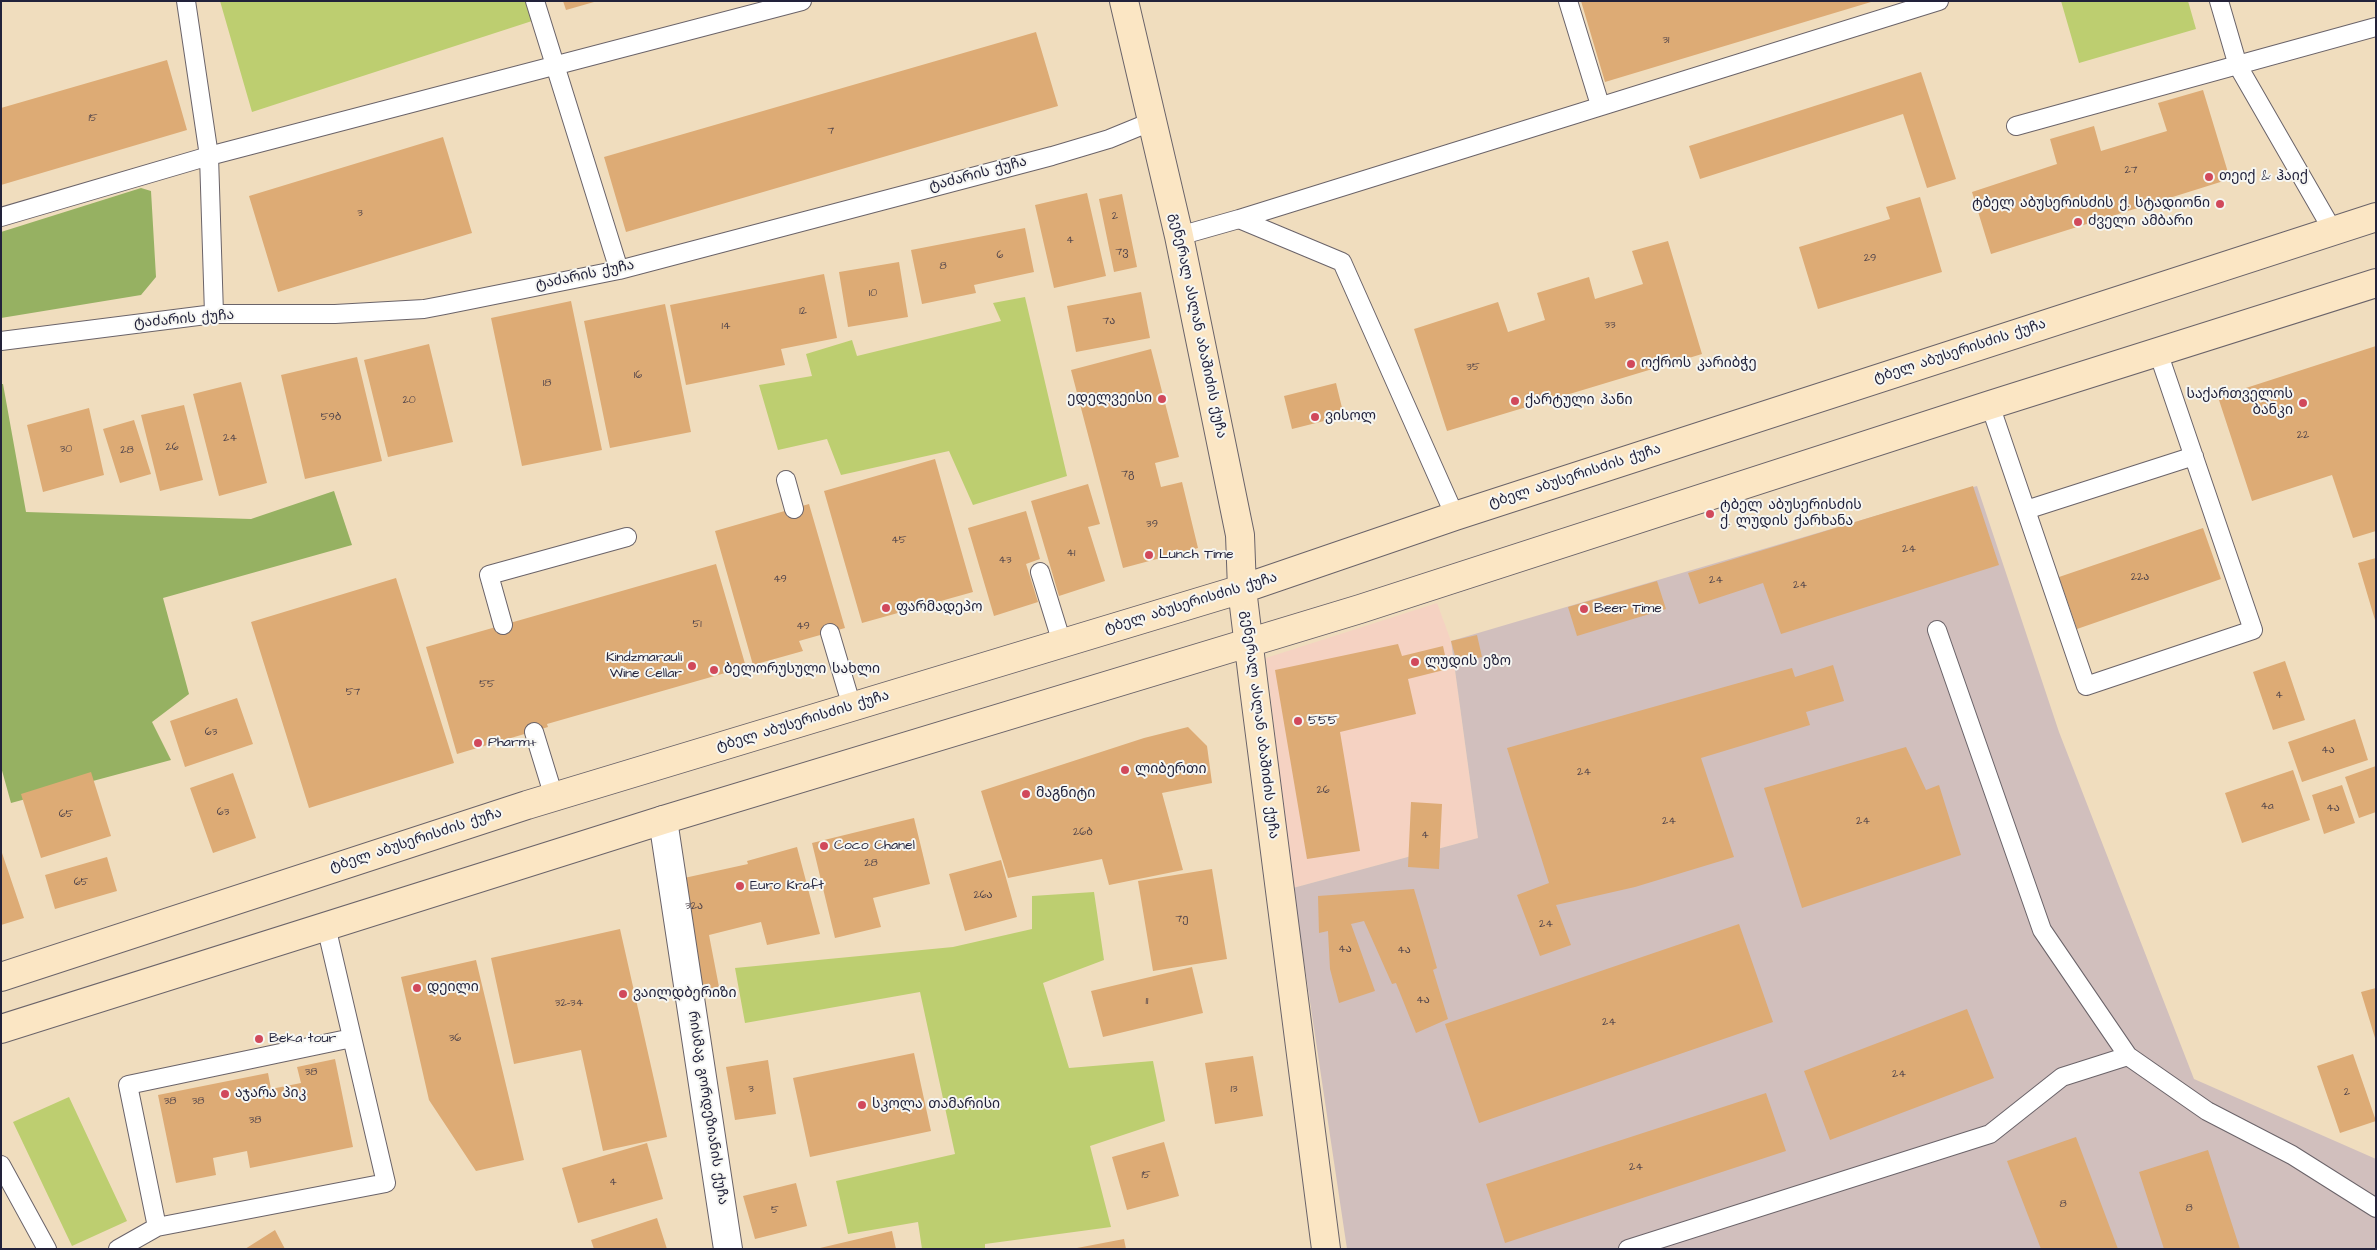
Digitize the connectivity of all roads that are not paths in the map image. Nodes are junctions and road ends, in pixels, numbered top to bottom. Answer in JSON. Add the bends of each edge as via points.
{"nodes":[{"id":1,"x":186,"y":1,"type":"edge"},
{"id":2,"x":535,"y":1,"type":"edge"},
{"id":3,"x":802,"y":1,"type":"edge"},
{"id":4,"x":1124,"y":1,"type":"edge"},
{"id":5,"x":1568,"y":1,"type":"edge"},
{"id":6,"x":1939,"y":1,"type":"edge"},
{"id":7,"x":2218,"y":1,"type":"edge"},
{"id":8,"x":2376,"y":27,"type":"edge"},
{"id":9,"x":555,"y":66,"type":"junction"},
{"id":10,"x":2238,"y":66,"type":"junction"},
{"id":11,"x":1600,"y":105,"type":"junction"},
{"id":12,"x":1153,"y":121,"type":"junction"},
{"id":13,"x":2016,"y":126,"type":"dead end"},
{"id":14,"x":209,"y":156,"type":"junction"},
{"id":15,"x":1,"y":217,"type":"edge"},
{"id":16,"x":2376,"y":217,"type":"edge"},
{"id":17,"x":1239,"y":220,"type":"junction"},
{"id":18,"x":2333,"y":231,"type":"junction"},
{"id":19,"x":1179,"y":236,"type":"junction"},
{"id":20,"x":619,"y":270,"type":"junction"},
{"id":21,"x":2376,"y":283,"type":"edge"},
{"id":22,"x":214,"y":314,"type":"junction"},
{"id":23,"x":1,"y":341,"type":"edge"},
{"id":24,"x":2158,"y":352,"type":"junction"},
{"id":25,"x":1990,"y":405,"type":"junction"},
{"id":26,"x":2194,"y":456,"type":"junction"},
{"id":27,"x":786,"y":480,"type":"dead end"},
{"id":28,"x":794,"y":509,"type":"dead end"},
{"id":29,"x":2026,"y":510,"type":"junction"},
{"id":30,"x":1455,"y":516,"type":"junction"},
{"id":31,"x":627,"y":536,"type":"dead end"},
{"id":32,"x":1040,"y":572,"type":"dead end"},
{"id":33,"x":1242,"y":589,"type":"junction"},
{"id":34,"x":502,"y":625,"type":"dead end"},
{"id":35,"x":1937,"y":630,"type":"dead end"},
{"id":36,"x":830,"y":633,"type":"dead end"},
{"id":37,"x":1062,"y":643,"type":"junction"},
{"id":38,"x":1249,"y":643,"type":"junction"},
{"id":39,"x":852,"y":707,"type":"junction"},
{"id":40,"x":534,"y":732,"type":"dead end"},
{"id":41,"x":554,"y":797,"type":"junction"},
{"id":42,"x":663,"y":820,"type":"junction"},
{"id":43,"x":326,"y":926,"type":"junction"},
{"id":44,"x":1,"y":977,"type":"edge"},
{"id":45,"x":1,"y":1029,"type":"edge"},
{"id":46,"x":352,"y":1038,"type":"junction"},
{"id":47,"x":2128,"y":1056,"type":"junction"},
{"id":48,"x":1,"y":1164,"type":"edge"},
{"id":49,"x":2376,"y":1208,"type":"edge"},
{"id":50,"x":156,"y":1227,"type":"junction"},
{"id":51,"x":47,"y":1249,"type":"edge"},
{"id":52,"x":118,"y":1249,"type":"edge"},
{"id":53,"x":728,"y":1249,"type":"edge"},
{"id":54,"x":1326,"y":1249,"type":"edge"},
{"id":55,"x":1628,"y":1249,"type":"edge"}],
"edges":[{"from":1,"to":14,"type":"lane"},
{"from":2,"to":9,"type":"lane"},
{"from":3,"to":9,"type":"lane"},
{"from":4,"to":12,"type":"main road","name":"გენერალ ასლან აბაშიძის ქუჩა"},
{"from":5,"to":11,"type":"lane"},
{"from":6,"to":11,"type":"lane"},
{"from":7,"to":10,"type":"lane"},
{"from":8,"to":10,"type":"lane"},
{"from":9,"to":14,"type":"lane"},
{"from":9,"to":20,"type":"lane"},
{"from":10,"to":13,"type":"lane"},
{"from":10,"to":18,"type":"lane"},
{"from":11,"to":17,"type":"lane"},
{"from":12,"to":19,"type":"main road","name":"გენერალ ასლან აბაშიძის ქუჩა"},
{"from":12,"to":20,"type":"lane","name":"ტაძარის ქუჩა","via":[[1109,139],[1052,156]]},
{"from":14,"to":15,"type":"lane"},
{"from":14,"to":22,"type":"lane"},
{"from":16,"to":18,"type":"main road","name":"ტბელ აბუსერისძის ქუჩა"},
{"from":17,"to":19,"type":"lane"},
{"from":17,"to":30,"type":"lane","via":[[1342,262]]},
{"from":18,"to":30,"type":"main road","name":"ტბელ აბუსერისძის ქუჩა"},
{"from":19,"to":33,"type":"main road","name":"გენერალ ასლან აბაშიძის ქუჩა","via":[[1236,510]]},
{"from":20,"to":22,"type":"lane","name":"ტაძარის ქუჩა","via":[[424,309],[335,314]]},
{"from":21,"to":24,"type":"main road"},
{"from":22,"to":23,"type":"lane","name":"ტაძარის ქუჩა"},
{"from":24,"to":25,"type":"main road"},
{"from":24,"to":26,"type":"lane"},
{"from":25,"to":29,"type":"lane"},
{"from":25,"to":38,"type":"main road"},
{"from":26,"to":29,"type":"lane"},
{"from":26,"to":29,"type":"lane","via":[[2253,630],[2086,686]]},
{"from":27,"to":28,"type":"lane"},
{"from":30,"to":33,"type":"main road","name":"ტბელ აბუსერისძის ქუჩა"},
{"from":31,"to":34,"type":"lane","via":[[489,575]]},
{"from":32,"to":37,"type":"lane"},
{"from":33,"to":37,"type":"main road","name":"ტბელ აბუსერისძის ქუჩა"},
{"from":33,"to":38,"type":"main road","name":"გენერალ ასლან აბაშიძის ქუჩა"},
{"from":35,"to":47,"type":"lane","via":[[2042,930]]},
{"from":36,"to":39,"type":"lane"},
{"from":37,"to":39,"type":"main road","name":"ტბელ აბუსერისძის ქუჩა"},
{"from":38,"to":42,"type":"main road"},
{"from":38,"to":54,"type":"main road","name":"გენერალ ასლან აბაშიძის ქუჩა"},
{"from":39,"to":41,"type":"main road","name":"ტბელ აბუსერისძის ქუჩა"},
{"from":40,"to":41,"type":"lane"},
{"from":41,"to":44,"type":"main road","name":"ტბელ აბუსერისძის ქუჩა"},
{"from":42,"to":43,"type":"main road"},
{"from":42,"to":53,"type":"street","name":"რისმაგ გორდეზიანის ქუჩა"},
{"from":43,"to":45,"type":"main road"},
{"from":43,"to":46,"type":"lane"},
{"from":46,"to":50,"type":"lane","via":[[128,1085]]},
{"from":46,"to":50,"type":"lane","via":[[386,1183]]},
{"from":47,"to":49,"type":"lane","via":[[2207,1111],[2292,1155]]},
{"from":47,"to":55,"type":"lane","via":[[2062,1077],[1990,1134]]},
{"from":48,"to":51,"type":"lane"},
{"from":50,"to":52,"type":"lane"}]}
